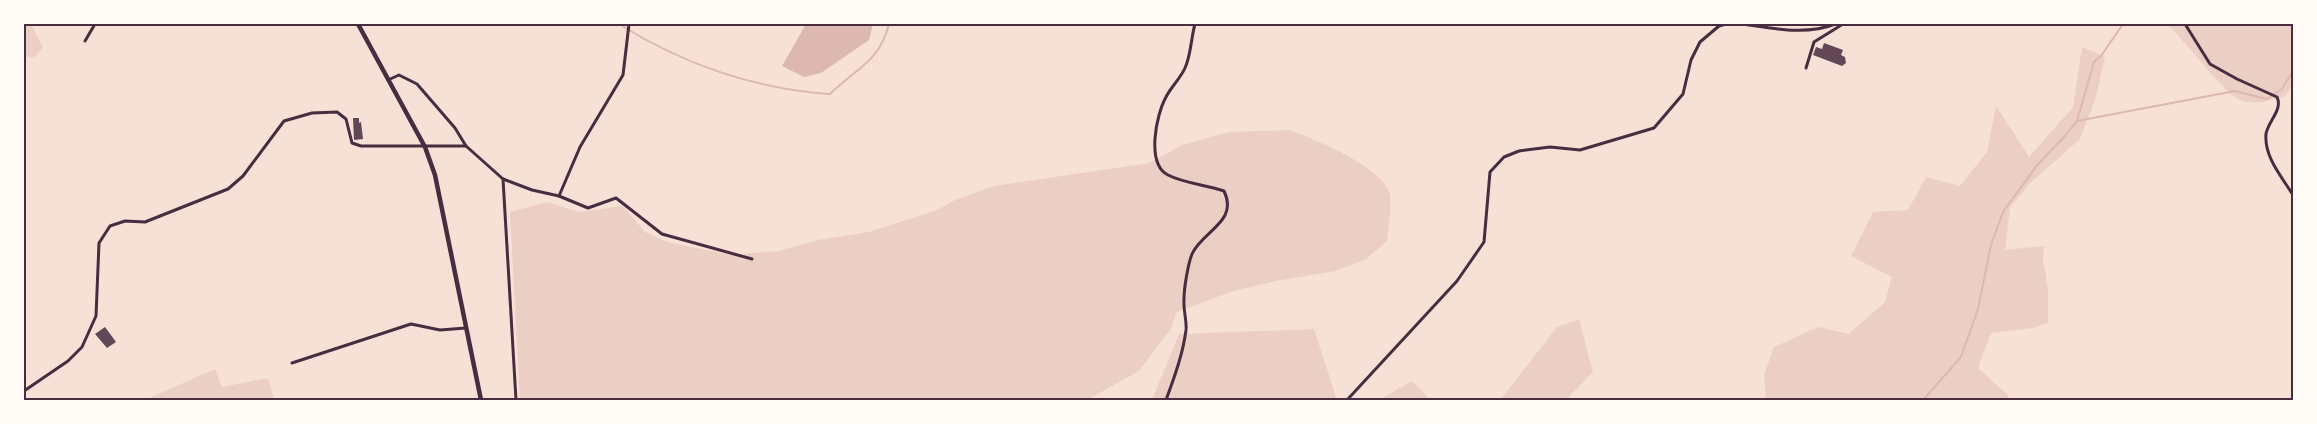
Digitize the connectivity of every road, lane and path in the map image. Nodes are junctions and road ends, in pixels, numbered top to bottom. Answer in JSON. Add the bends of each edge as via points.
{"nodes":[{"id":1,"x":95,"y":24,"type":"edge"},
{"id":2,"x":358,"y":24,"type":"edge"},
{"id":3,"x":1195,"y":24,"type":"edge"},
{"id":4,"x":1726,"y":24,"type":"edge"},
{"id":5,"x":1742,"y":24,"type":"edge"},
{"id":6,"x":1835,"y":24,"type":"edge"},
{"id":7,"x":1843,"y":24,"type":"edge"},
{"id":8,"x":2185,"y":24,"type":"edge"},
{"id":9,"x":630,"y":25,"type":"edge"},
{"id":10,"x":85,"y":41,"type":"dead end"},
{"id":11,"x":1806,"y":68,"type":"dead end"},
{"id":12,"x":388,"y":80,"type":"junction"},
{"id":13,"x":466,"y":146,"type":"junction"},
{"id":14,"x":425,"y":147,"type":"junction"},
{"id":15,"x":502,"y":179,"type":"junction"},
{"id":16,"x":2293,"y":195,"type":"edge"},
{"id":17,"x":559,"y":196,"type":"junction"},
{"id":18,"x":752,"y":259,"type":"dead end"},
{"id":19,"x":466,"y":328,"type":"junction"},
{"id":20,"x":292,"y":363,"type":"dead end"},
{"id":21,"x":24,"y":391,"type":"edge"},
{"id":22,"x":480,"y":400,"type":"edge"},
{"id":23,"x":516,"y":400,"type":"edge"},
{"id":24,"x":1166,"y":400,"type":"edge"},
{"id":25,"x":1347,"y":400,"type":"edge"}],
"edges":[{"from":1,"to":10,"type":"street"},
{"from":2,"to":12,"type":"main road"},
{"from":3,"to":24,"type":"street","via":[[1185,69],[1160,111],[1155,157],[1168,175],[1224,191],[1226,211],[1222,222],[1192,254],[1184,299],[1186,327],[1177,371]]},
{"from":4,"to":25,"type":"street","via":[[1700,42],[1691,60],[1683,94],[1654,128],[1580,150],[1550,147],[1519,151],[1504,157],[1490,172],[1484,242],[1457,281]]},
{"from":5,"to":6,"type":"street","via":[[1786,31]]},
{"from":7,"to":11,"type":"street","via":[[1814,42]]},
{"from":8,"to":16,"type":"street","via":[[2210,64],[2277,97],[2278,108],[2266,134],[2268,148],[2272,161]]},
{"from":9,"to":17,"type":"street","via":[[623,75],[580,147]]},
{"from":12,"to":13,"type":"street","via":[[399,75],[418,84]]},
{"from":12,"to":14,"type":"main road"},
{"from":13,"to":14,"type":"street"},
{"from":13,"to":15,"type":"street"},
{"from":14,"to":19,"type":"main road","via":[[435,175]]},
{"from":14,"to":21,"type":"street","via":[[361,146],[352,143],[349,125],[343,115],[312,113],[284,121],[243,176],[228,189],[145,222],[125,221],[110,226],[98,249],[96,316],[82,347],[68,361]]},
{"from":15,"to":17,"type":"street"},
{"from":15,"to":23,"type":"street"},
{"from":17,"to":18,"type":"street","via":[[588,208],[616,198],[662,234]]},
{"from":19,"to":20,"type":"street","via":[[440,330],[412,324]]},
{"from":19,"to":22,"type":"main road"}]}
